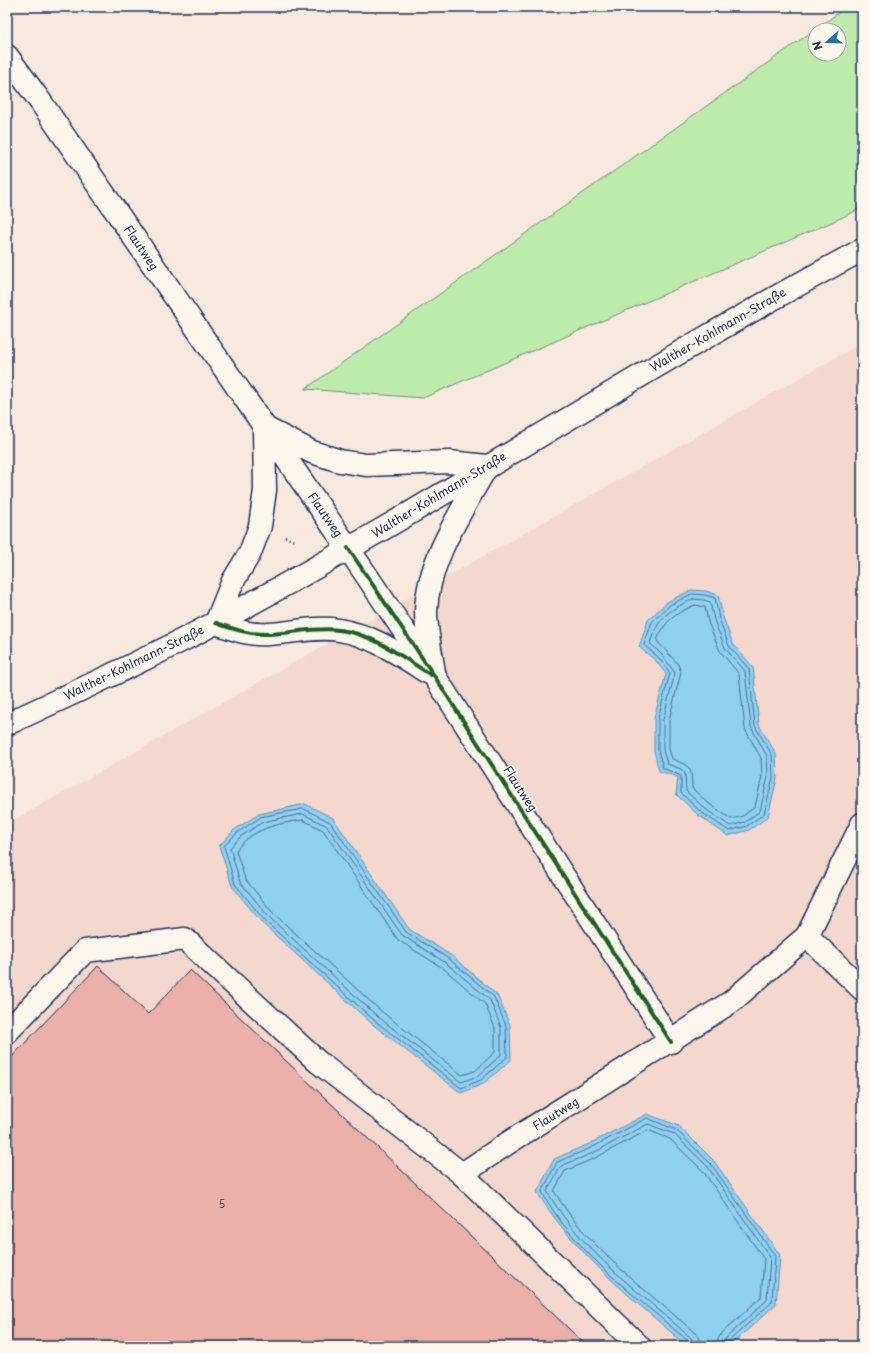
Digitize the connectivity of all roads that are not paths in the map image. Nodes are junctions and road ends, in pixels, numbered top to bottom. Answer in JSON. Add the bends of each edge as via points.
{"nodes":[{"id":1,"x":7,"y":56,"type":"edge"},
{"id":2,"x":862,"y":250,"type":"edge"},
{"id":3,"x":264,"y":427,"type":"junction"},
{"id":4,"x":486,"y":466,"type":"junction"},
{"id":5,"x":348,"y":548,"type":"junction"},
{"id":6,"x":216,"y":623,"type":"junction"},
{"id":7,"x":435,"y":677,"type":"junction"},
{"id":8,"x":7,"y":724,"type":"edge"},
{"id":9,"x":862,"y":824,"type":"edge"},
{"id":10,"x":807,"y":936,"type":"junction"},
{"id":11,"x":862,"y":989,"type":"edge"},
{"id":12,"x":7,"y":1032,"type":"edge"},
{"id":13,"x":671,"y":1042,"type":"junction"},
{"id":14,"x":462,"y":1174,"type":"junction"},
{"id":15,"x":639,"y":1346,"type":"edge"}],
"edges":[{"from":1,"to":3,"type":"main road","name":"Flautweg"},
{"from":2,"to":4,"type":"main road","name":"Walther-Kohlmann-Straße","via":[[765,302]]},
{"from":3,"to":4,"type":"main road","via":[[312,452],[340,461],[366,465],[449,462]]},
{"from":3,"to":5,"type":"main road","name":"Flautweg"},
{"from":3,"to":6,"type":"main road","via":[[265,490],[260,526],[250,553],[233,581]]},
{"from":4,"to":5,"type":"main road","name":"Walther-Kohlmann-Straße"},
{"from":4,"to":7,"type":"main road","via":[[446,541],[433,574],[426,612]]},
{"from":5,"to":6,"type":"main road","name":"Walther-Kohlmann-Straße"},
{"from":5,"to":7,"type":"main road","name":"Flautweg"},
{"from":6,"to":7,"type":"main road","via":[[241,632],[268,635],[339,630],[378,641]]},
{"from":6,"to":8,"type":"main road","name":"Walther-Kohlmann-Straße"},
{"from":7,"to":13,"type":"main road","name":"Flautweg"},
{"from":9,"to":10,"type":"main road"},
{"from":10,"to":11,"type":"main road"},
{"from":10,"to":13,"type":"main road","name":"Flautweg","via":[[731,1002]]},
{"from":12,"to":14,"type":"main road","via":[[85,950],[185,939],[318,1062]]},
{"from":13,"to":14,"type":"main road","name":"Flautweg"},
{"from":14,"to":15,"type":"main road"}]}
